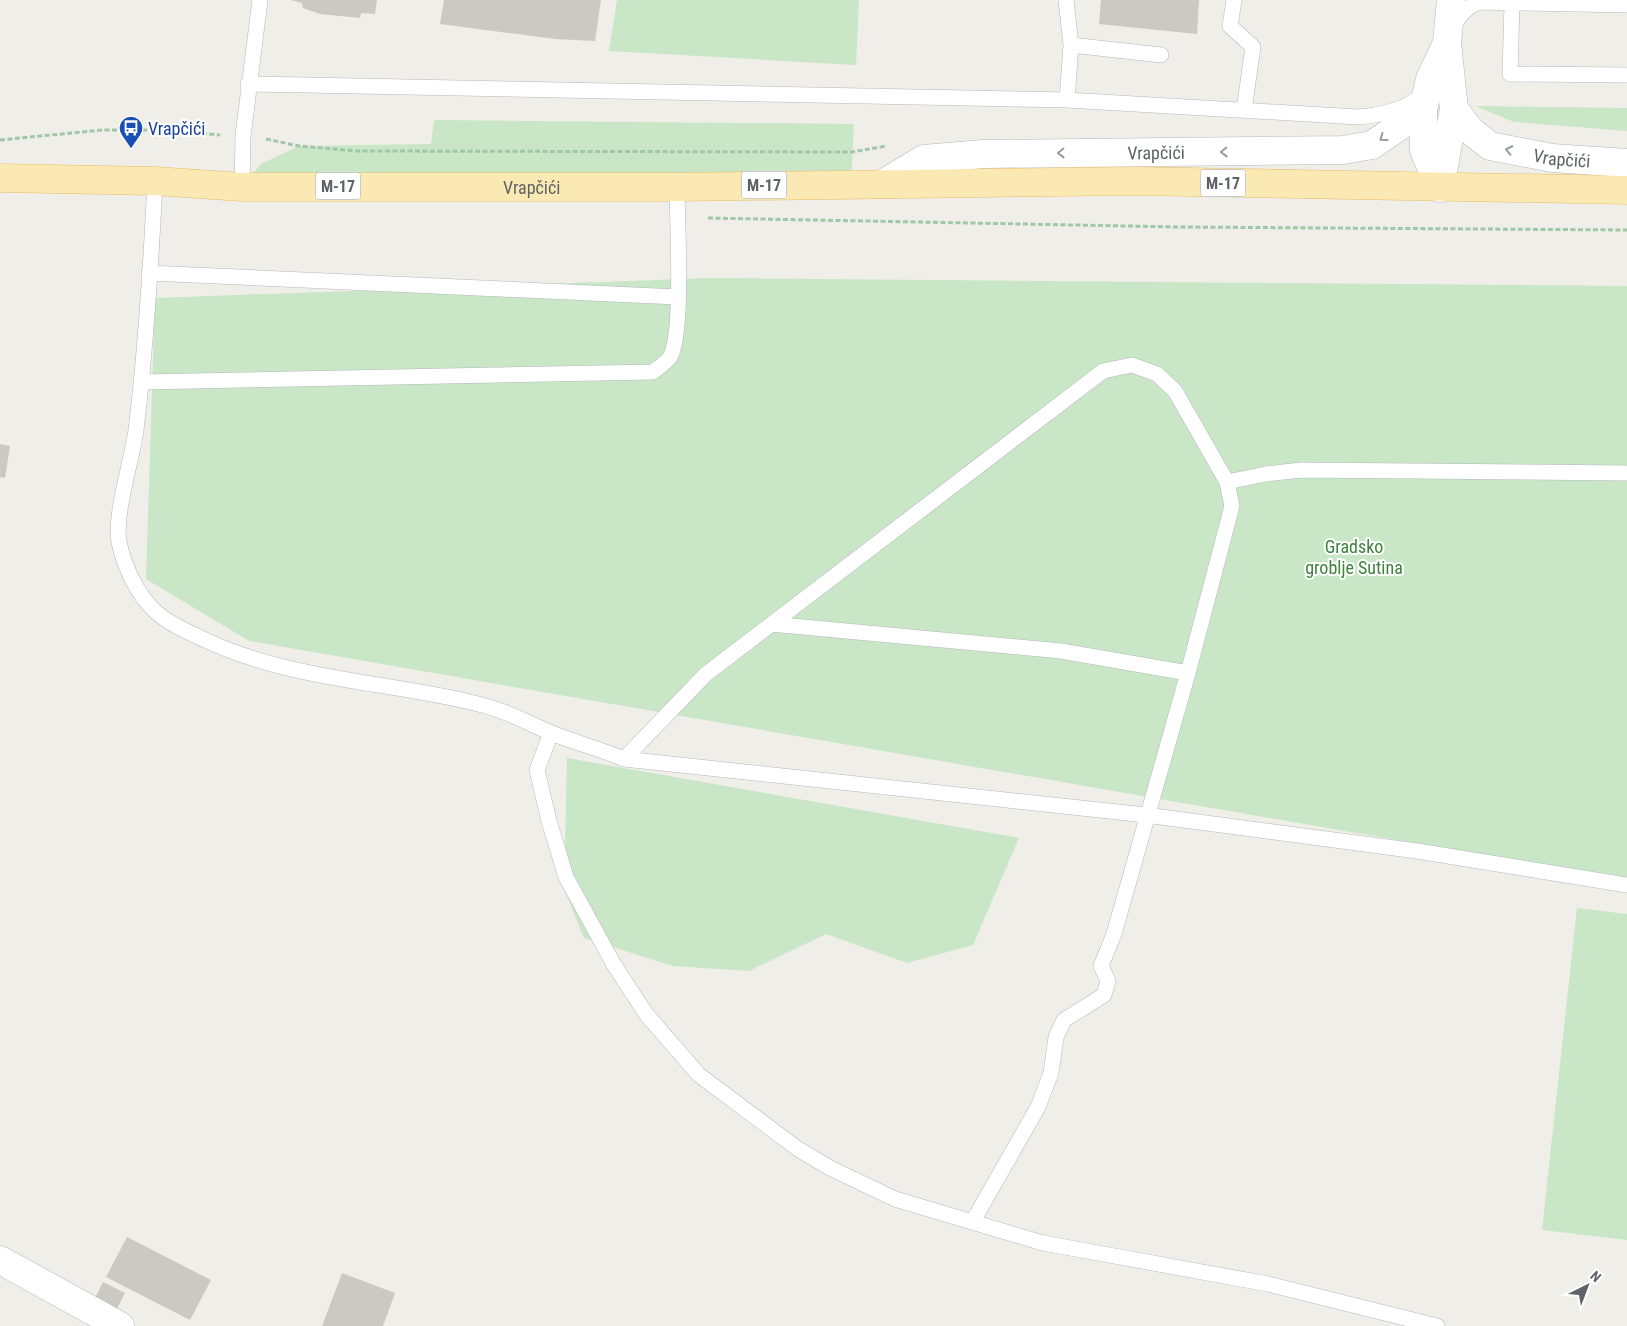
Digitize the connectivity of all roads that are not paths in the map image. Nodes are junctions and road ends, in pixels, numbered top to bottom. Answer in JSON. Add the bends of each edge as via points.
{"nodes":[{"id":1,"x":260,"y":0,"type":"edge"},
{"id":2,"x":1066,"y":0,"type":"edge"},
{"id":3,"x":1234,"y":0,"type":"edge"},
{"id":4,"x":1451,"y":0,"type":"edge"},
{"id":5,"x":1512,"y":4,"type":"junction"},
{"id":6,"x":1627,"y":5,"type":"edge"},
{"id":7,"x":1447,"y":43,"type":"junction"},
{"id":8,"x":1071,"y":44,"type":"junction"},
{"id":9,"x":1160,"y":55,"type":"dead end"},
{"id":10,"x":1627,"y":75,"type":"edge"},
{"id":11,"x":248,"y":84,"type":"junction"},
{"id":12,"x":1425,"y":99,"type":"junction"},
{"id":13,"x":1067,"y":100,"type":"junction"},
{"id":14,"x":1454,"y":109,"type":"junction"},
{"id":15,"x":1244,"y":110,"type":"junction"},
{"id":16,"x":1627,"y":163,"type":"edge"},
{"id":17,"x":0,"y":178,"type":"edge"},
{"id":18,"x":155,"y":181,"type":"junction"},
{"id":19,"x":884,"y":184,"type":"junction"},
{"id":20,"x":242,"y":187,"type":"junction"},
{"id":21,"x":677,"y":187,"type":"junction"},
{"id":22,"x":1440,"y":188,"type":"junction"},
{"id":23,"x":1627,"y":190,"type":"edge"},
{"id":24,"x":149,"y":273,"type":"junction"},
{"id":25,"x":678,"y":297,"type":"junction"},
{"id":26,"x":142,"y":382,"type":"junction"},
{"id":27,"x":1627,"y":473,"type":"edge"},
{"id":28,"x":1227,"y":482,"type":"junction"},
{"id":29,"x":771,"y":624,"type":"junction"},
{"id":30,"x":1188,"y":673,"type":"junction"},
{"id":31,"x":551,"y":733,"type":"junction"},
{"id":32,"x":624,"y":759,"type":"junction"},
{"id":33,"x":1146,"y":815,"type":"junction"},
{"id":34,"x":1627,"y":885,"type":"edge"},
{"id":35,"x":973,"y":1221,"type":"junction"},
{"id":36,"x":0,"y":1260,"type":"edge"},
{"id":37,"x":120,"y":1326,"type":"edge"},
{"id":38,"x":1437,"y":1326,"type":"edge"}],
"edges":[{"from":1,"to":11,"type":"lane"},
{"from":2,"to":8,"type":"lane"},
{"from":3,"to":15,"type":"lane","via":[[1230,26],[1254,47]]},
{"from":4,"to":7,"type":"street"},
{"from":5,"to":6,"type":"lane"},
{"from":5,"to":7,"type":"lane","via":[[1478,2],[1467,8],[1457,20]]},
{"from":5,"to":10,"type":"lane","via":[[1510,74]]},
{"from":7,"to":12,"type":"street","via":[[1430,79]]},
{"from":7,"to":14,"type":"street"},
{"from":8,"to":9,"type":"lane"},
{"from":8,"to":13,"type":"lane"},
{"from":11,"to":13,"type":"lane"},
{"from":11,"to":20,"type":"lane","via":[[242,136]]},
{"from":12,"to":15,"type":"lane","via":[[1419,98],[1386,114],[1358,117]]},
{"from":12,"to":19,"type":"street","name":"Vrapčići","one_way":true,"via":[[1372,146],[1343,150],[983,154],[924,159]]},
{"from":12,"to":22,"type":"street","via":[[1424,150]]},
{"from":13,"to":15,"type":"lane"},
{"from":16,"to":14,"type":"street","name":"Vrapčići","one_way":true,"via":[[1552,158],[1490,146],[1471,131]]},
{"from":14,"to":22,"type":"street"},
{"from":17,"to":18,"type":"main road","name":"Vrapčići","number":"M-17"},
{"from":18,"to":20,"type":"main road","name":"Vrapčići","number":"M-17"},
{"from":18,"to":24,"type":"lane"},
{"from":19,"to":21,"type":"main road","name":"Vrapčići","number":"M-17"},
{"from":19,"to":22,"type":"main road","name":"Vrapčići","number":"M-17","via":[[1134,181]]},
{"from":20,"to":21,"type":"main road","name":"Vrapčići","number":"M-17"},
{"from":21,"to":25,"type":"lane"},
{"from":22,"to":23,"type":"main road","name":"Vrapčići","number":"M-17"},
{"from":24,"to":25,"type":"lane"},
{"from":24,"to":26,"type":"lane"},
{"from":25,"to":26,"type":"lane","via":[[676,339],[670,357],[653,372]]},
{"from":26,"to":31,"type":"lane","via":[[118,540],[129,574],[156,612],[233,654],[306,672],[504,710]]},
{"from":27,"to":28,"type":"lane","via":[[1301,470]]},
{"from":28,"to":29,"type":"lane","via":[[1175,391],[1157,374],[1132,365],[1103,371]]},
{"from":28,"to":30,"type":"lane","via":[[1232,506]]},
{"from":29,"to":30,"type":"lane","via":[[1061,651]]},
{"from":29,"to":32,"type":"lane","via":[[706,674]]},
{"from":30,"to":33,"type":"lane"},
{"from":31,"to":32,"type":"lane"},
{"from":31,"to":35,"type":"lane","via":[[537,770],[566,877],[646,1014],[699,1075],[798,1149],[895,1199]]},
{"from":32,"to":33,"type":"lane"},
{"from":33,"to":34,"type":"lane","via":[[1418,851]]},
{"from":33,"to":35,"type":"lane","via":[[1114,934],[1101,966],[1108,981],[1104,995],[1064,1020],[1056,1037],[1051,1073],[1038,1107]]},
{"from":35,"to":38,"type":"lane","via":[[1043,1243],[1268,1284]]},
{"from":36,"to":37,"type":"street"}]}
